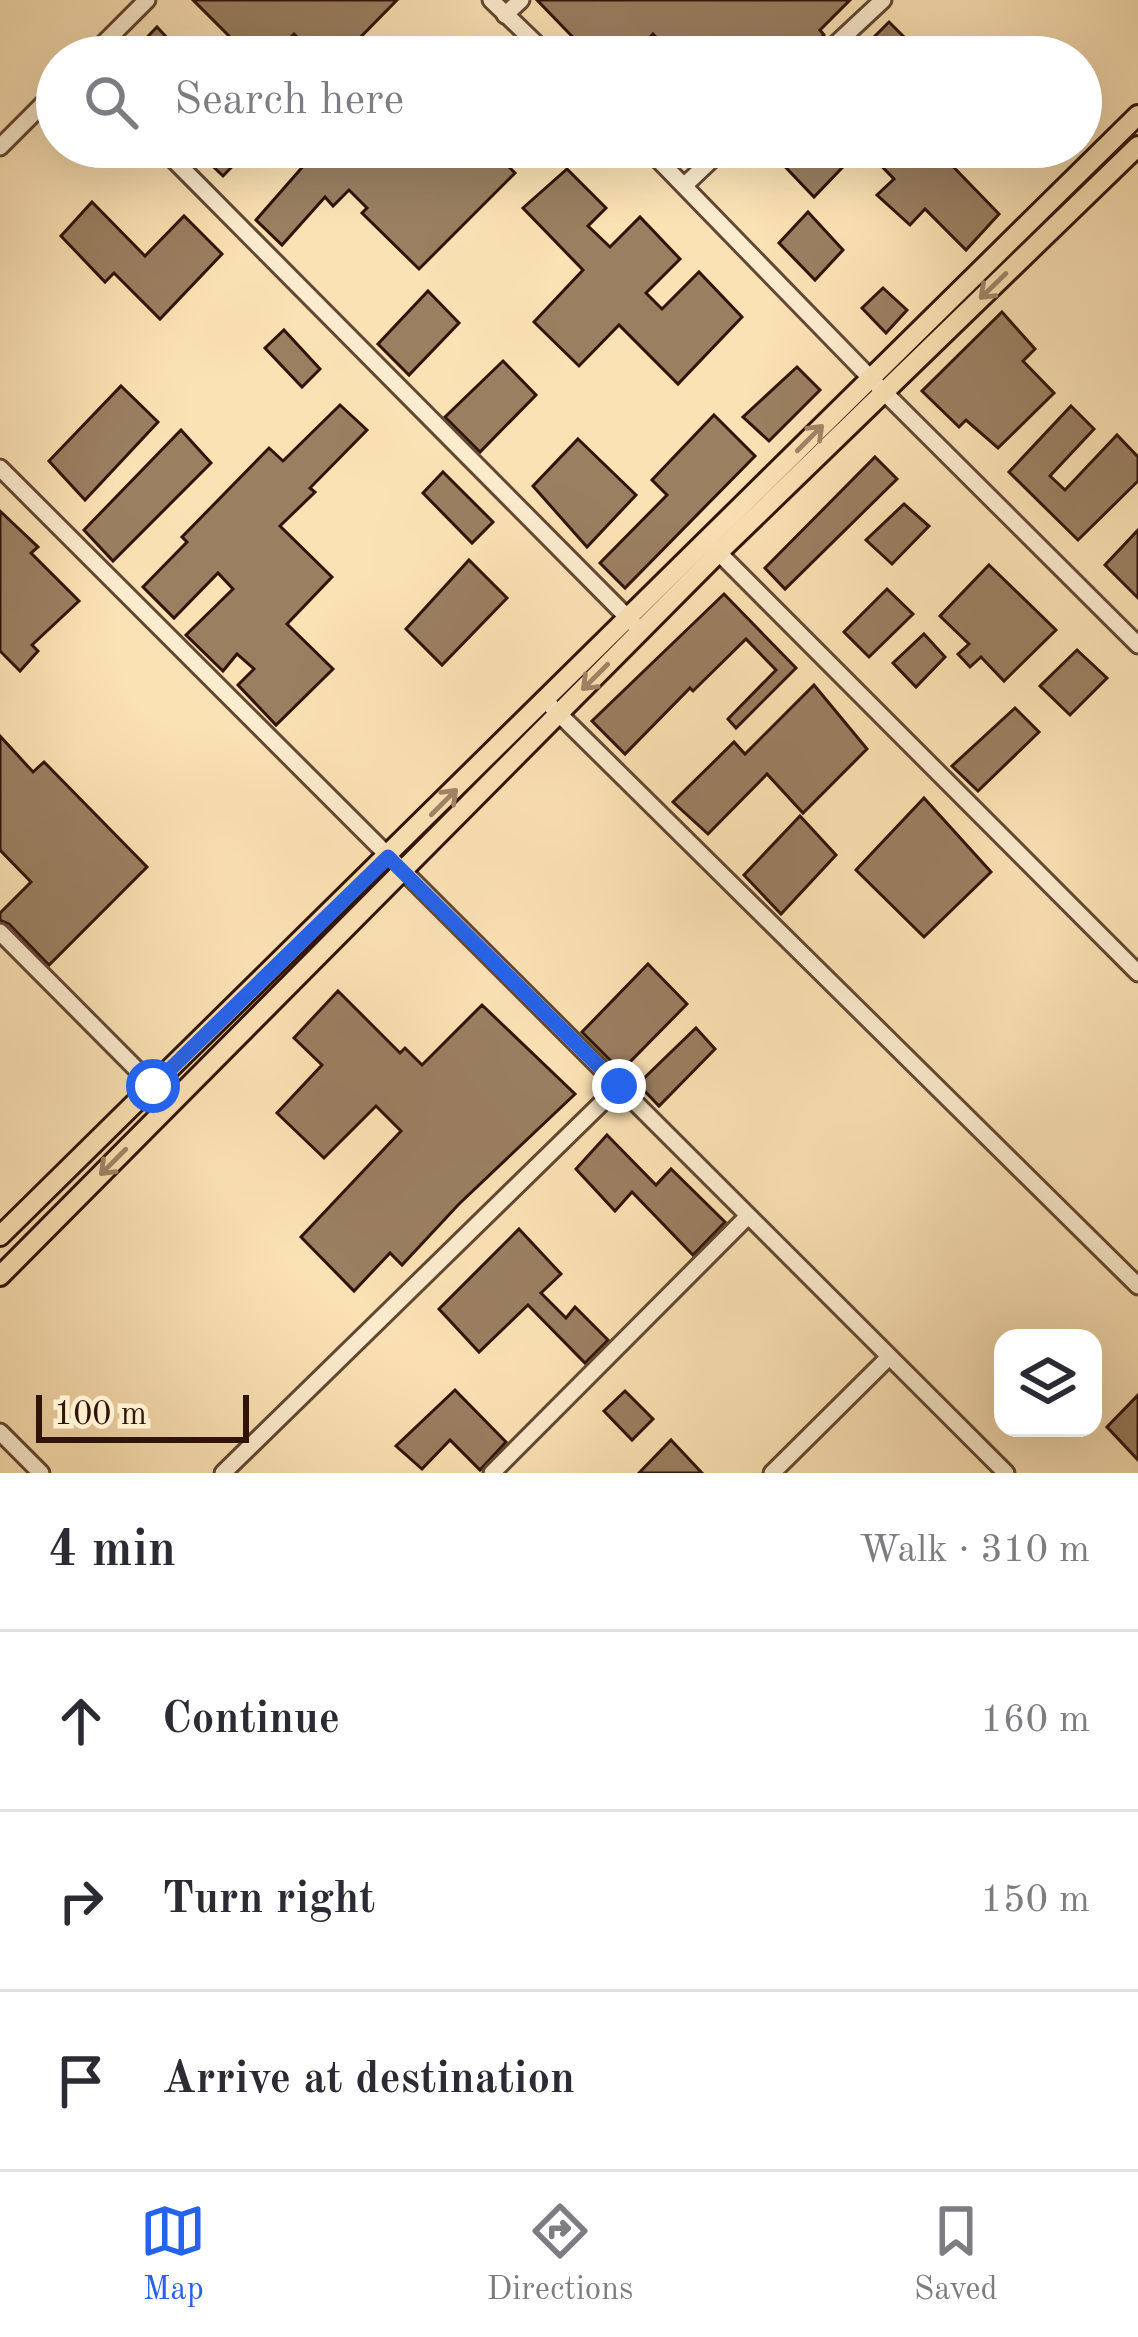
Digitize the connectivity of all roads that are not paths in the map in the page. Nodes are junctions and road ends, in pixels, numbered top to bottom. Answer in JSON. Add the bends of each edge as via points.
{"nodes":[{"id":1,"x":147,"y":0,"type":"edge"},
{"id":2,"x":490,"y":0,"type":"edge"},
{"id":3,"x":520,"y":0,"type":"edge"},
{"id":4,"x":883,"y":0,"type":"edge"},
{"id":5,"x":505,"y":15,"type":"junction"},
{"id":6,"x":111,"y":36,"type":"edge"},
{"id":7,"x":528,"y":36,"type":"edge"},
{"id":8,"x":844,"y":36,"type":"edge"},
{"id":9,"x":36,"y":111,"type":"edge"},
{"id":10,"x":1138,"y":115,"type":"edge"},
{"id":11,"x":0,"y":146,"type":"edge"},
{"id":12,"x":1138,"y":146,"type":"edge"},
{"id":13,"x":1102,"y":156,"type":"edge"},
{"id":14,"x":181,"y":168,"type":"edge"},
{"id":15,"x":669,"y":168,"type":"edge"},
{"id":16,"x":703,"y":168,"type":"edge"},
{"id":17,"x":1091,"y":168,"type":"edge"},
{"id":18,"x":686,"y":184,"type":"junction"},
{"id":19,"x":1028,"y":239,"type":"junction"},
{"id":20,"x":876,"y":385,"type":"junction"},
{"id":21,"x":0,"y":468,"type":"edge"},
{"id":22,"x":712,"y":546,"type":"junction"},
{"id":23,"x":635,"y":624,"type":"junction"},
{"id":24,"x":1138,"y":645,"type":"edge"},
{"id":25,"x":552,"y":707,"type":"junction"},
{"id":26,"x":395,"y":864,"type":"junction"},
{"id":27,"x":0,"y":932,"type":"edge"},
{"id":28,"x":1138,"y":973,"type":"edge"},
{"id":29,"x":196,"y":1044,"type":"junction"},
{"id":30,"x":213,"y":1061,"type":"junction"},
{"id":31,"x":153,"y":1086,"type":"junction"},
{"id":32,"x":619,"y":1086,"type":"junction"},
{"id":33,"x":171,"y":1104,"type":"junction"},
{"id":34,"x":748,"y":1216,"type":"junction"},
{"id":35,"x":0,"y":1236,"type":"edge"},
{"id":36,"x":0,"y":1276,"type":"edge"},
{"id":37,"x":1138,"y":1286,"type":"edge"},
{"id":38,"x":888,"y":1358,"type":"junction"},
{"id":39,"x":0,"y":1432,"type":"edge"},
{"id":40,"x":40,"y":1473,"type":"edge"},
{"id":41,"x":223,"y":1473,"type":"edge"},
{"id":42,"x":492,"y":1473,"type":"edge"},
{"id":43,"x":772,"y":1473,"type":"edge"},
{"id":44,"x":1006,"y":1473,"type":"edge"}],
"edges":[{"from":1,"to":6,"type":"street"},
{"from":2,"to":5,"type":"street"},
{"from":3,"to":5,"type":"street"},
{"from":4,"to":8,"type":"street"},
{"from":5,"to":7,"type":"street"},
{"from":9,"to":11,"type":"street"},
{"from":10,"to":13,"type":"main road"},
{"from":12,"to":19,"type":"main road"},
{"from":14,"to":23,"type":"street"},
{"from":15,"to":18,"type":"street"},
{"from":16,"to":18,"type":"street"},
{"from":17,"to":19,"type":"main road"},
{"from":18,"to":20,"type":"street"},
{"from":19,"to":20,"type":"main road"},
{"from":20,"to":22,"type":"main road"},
{"from":20,"to":24,"type":"street"},
{"from":21,"to":26,"type":"street"},
{"from":22,"to":23,"type":"main road"},
{"from":22,"to":28,"type":"street"},
{"from":23,"to":25,"type":"main road"},
{"from":25,"to":26,"type":"main road"},
{"from":25,"to":37,"type":"street"},
{"from":26,"to":29,"type":"main road"},
{"from":26,"to":30,"type":"main road"},
{"from":26,"to":32,"type":"street"},
{"from":27,"to":31,"type":"street"},
{"from":29,"to":30,"type":"main road"},
{"from":29,"to":31,"type":"main road"},
{"from":30,"to":33,"type":"main road"},
{"from":31,"to":33,"type":"street"},
{"from":31,"to":35,"type":"main road"},
{"from":32,"to":34,"type":"street"},
{"from":32,"to":41,"type":"street"},
{"from":33,"to":36,"type":"main road","one_way":true},
{"from":34,"to":38,"type":"street"},
{"from":34,"to":42,"type":"street"},
{"from":38,"to":43,"type":"street"},
{"from":38,"to":44,"type":"street"},
{"from":39,"to":40,"type":"street"}]}
